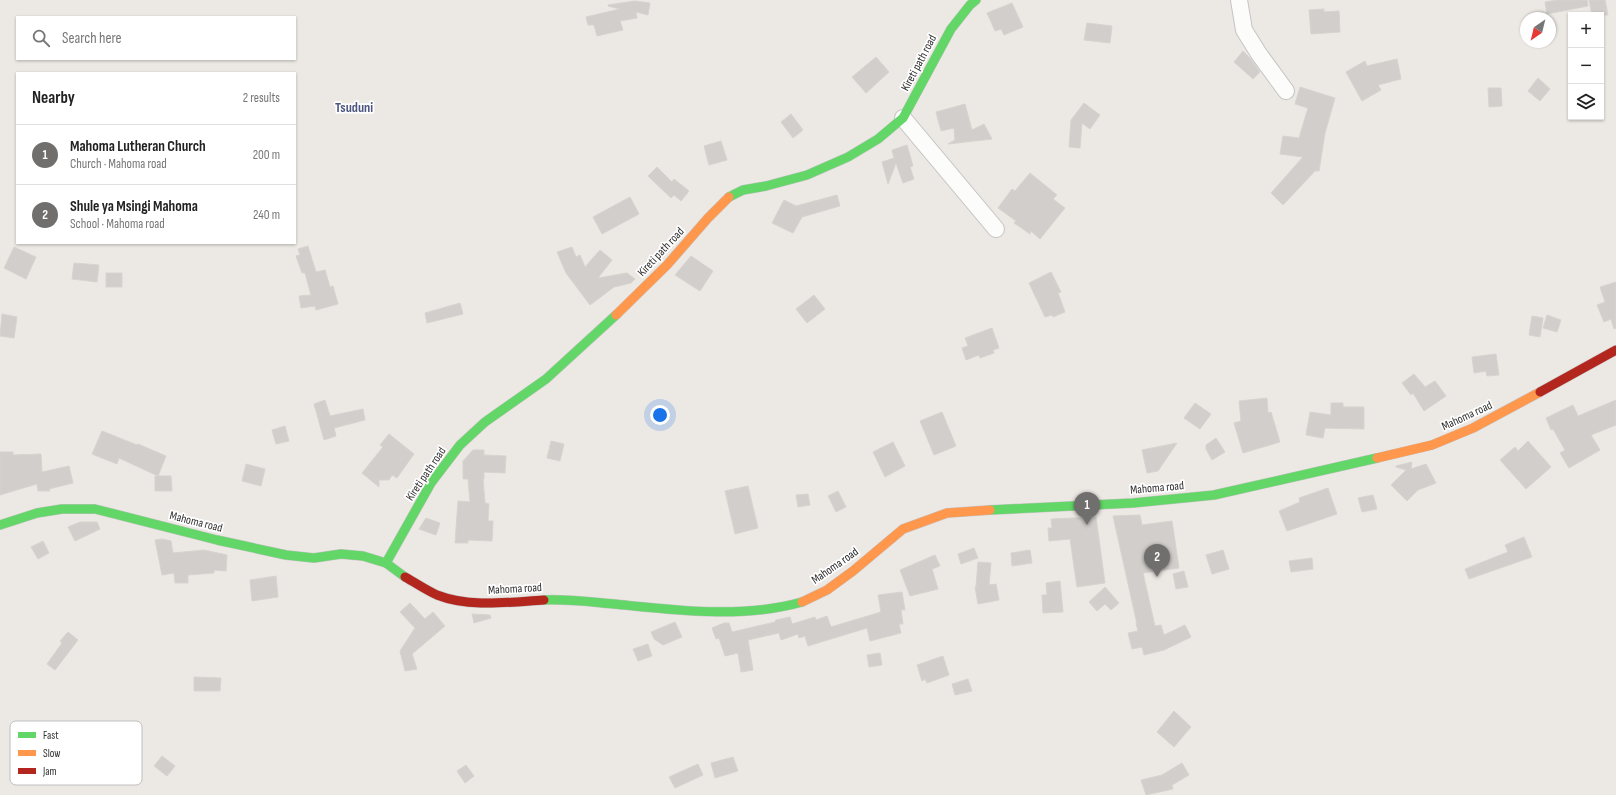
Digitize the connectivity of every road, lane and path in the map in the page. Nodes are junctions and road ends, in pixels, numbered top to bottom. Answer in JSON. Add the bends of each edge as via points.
{"nodes":[{"id":1,"x":976,"y":0,"type":"edge"},
{"id":2,"x":1239,"y":0,"type":"edge"},
{"id":3,"x":1286,"y":91,"type":"dead end"},
{"id":4,"x":903,"y":118,"type":"junction"},
{"id":5,"x":996,"y":229,"type":"dead end"},
{"id":6,"x":1616,"y":350,"type":"edge"},
{"id":7,"x":0,"y":525,"type":"edge"},
{"id":8,"x":386,"y":563,"type":"junction"}],
"edges":[{"from":1,"to":4,"type":"street","name":"Kireti path road","via":[[951,29]]},
{"from":2,"to":3,"type":"street","via":[[1244,30],[1258,54]]},
{"from":4,"to":5,"type":"street"},
{"from":4,"to":8,"type":"street","name":"Kireti path road","via":[[878,139],[848,157],[807,175],[743,190],[729,197],[667,265],[604,327],[546,379],[485,422],[460,445],[431,483]]},
{"from":6,"to":8,"type":"street","name":"Mahoma road","via":[[1473,428],[1432,445],[1214,495],[1134,503],[946,513],[903,529],[827,590],[801,602],[766,610],[656,608],[562,599],[482,603],[438,595],[403,576]]},
{"from":7,"to":8,"type":"street","name":"Mahoma road","via":[[37,513],[95,509],[286,555],[314,558],[341,554],[363,556]]}]}
